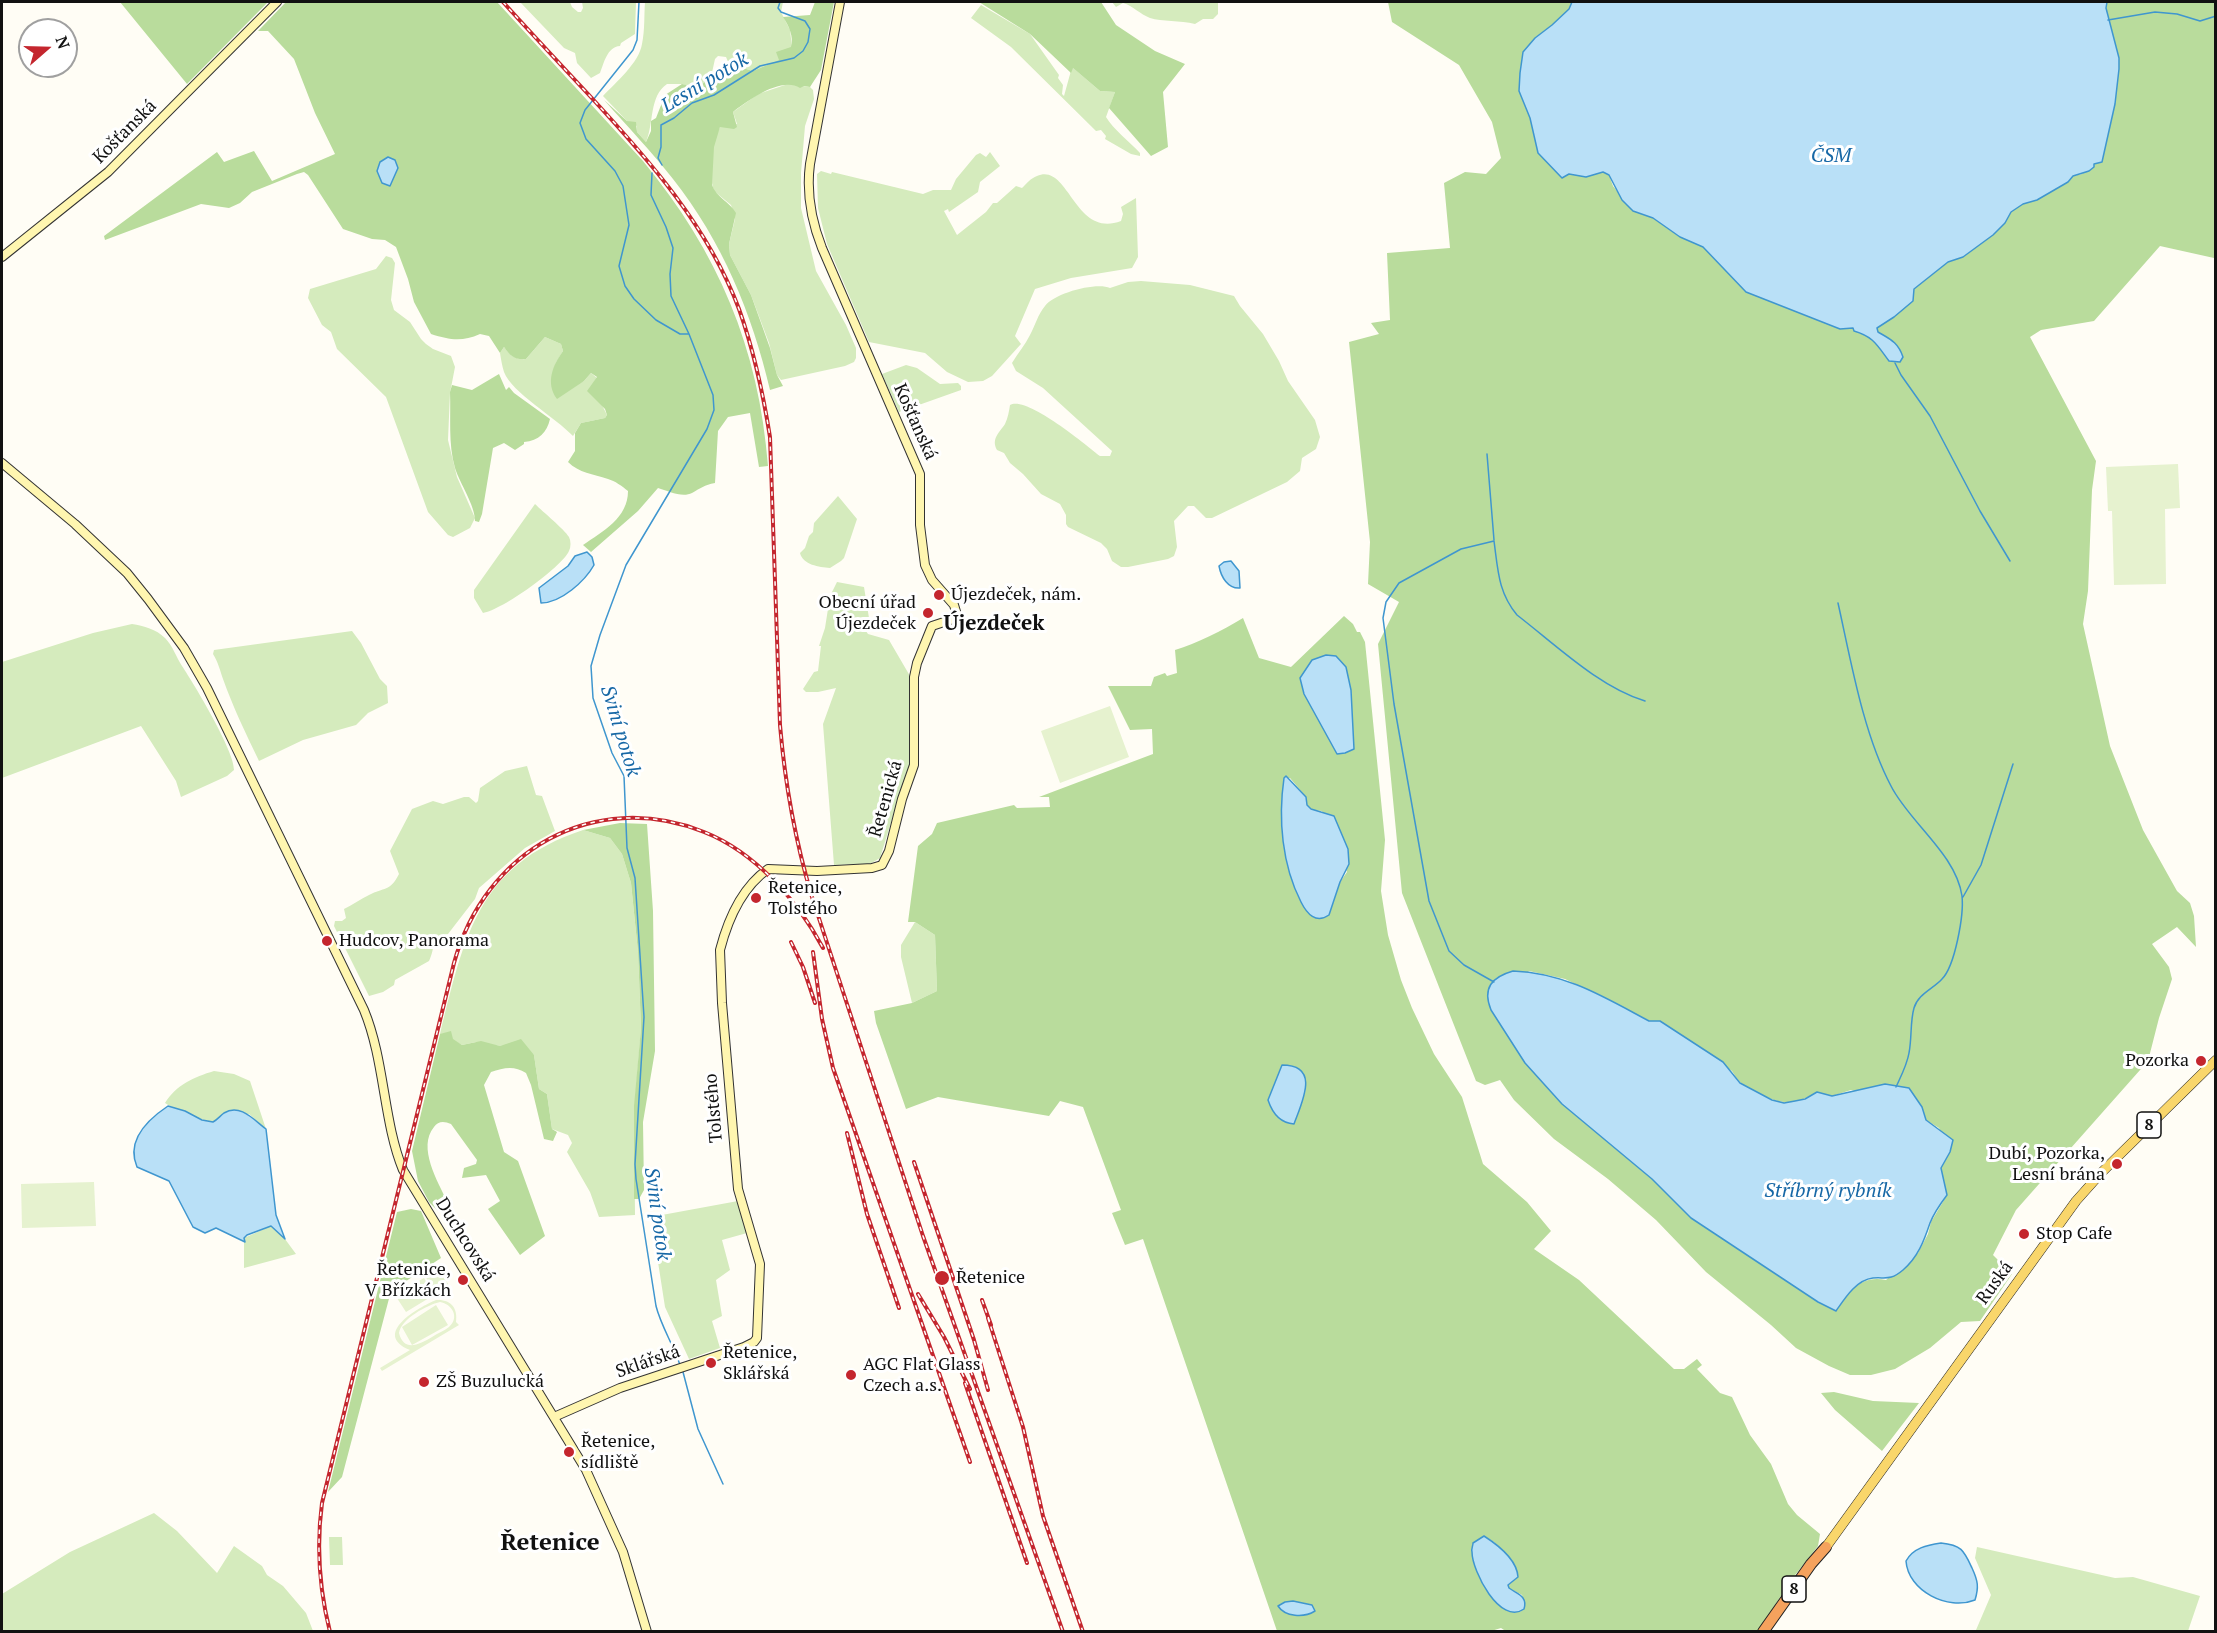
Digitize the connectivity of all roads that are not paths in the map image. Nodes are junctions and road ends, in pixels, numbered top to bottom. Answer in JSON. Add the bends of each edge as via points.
{"nodes":[{"id":1,"x":277,"y":2,"type":"edge"},
{"id":2,"x":840,"y":2,"type":"edge"},
{"id":3,"x":2,"y":256,"type":"edge"},
{"id":4,"x":2,"y":463,"type":"edge"},
{"id":5,"x":931,"y":628,"type":"joint"},
{"id":6,"x":768,"y":869,"type":"joint"},
{"id":7,"x":2216,"y":1060,"type":"edge"},
{"id":8,"x":754,"y":1342,"type":"joint"},
{"id":9,"x":554,"y":1417,"type":"junction"},
{"id":10,"x":1826,"y":1547,"type":"joint"},
{"id":11,"x":647,"y":1632,"type":"edge"},
{"id":12,"x":1765,"y":1632,"type":"edge"}],
"edges":[{"from":1,"to":3,"type":"street","name":"Košťanská","via":[[101,179]]},
{"from":2,"to":5,"type":"street","name":"Košťanská","via":[[810,164],[809,199],[817,236],[920,474],[925,565],[930,578],[957,611],[955,618]]},
{"from":4,"to":9,"type":"street","name":"Duchcovská","via":[[127,573],[199,671],[366,1014],[403,1170]]},
{"from":5,"to":6,"type":"street","name":"Řetenická","via":[[915,674],[914,765],[882,865],[817,871]]},
{"from":6,"to":8,"type":"street","name":"Tolstého","via":[[735,908],[720,950],[738,1189],[760,1264],[759,1330]]},
{"from":7,"to":10,"type":"main road","name":"Ruská","number":"8","via":[[2076,1201]]},
{"from":8,"to":9,"type":"street","name":"Sklářská","via":[[620,1388]]},
{"from":9,"to":11,"type":"street","name":"Duchcovská","via":[[586,1470],[614,1530]]},
{"from":10,"to":12,"type":"highway","number":"8"}]}
